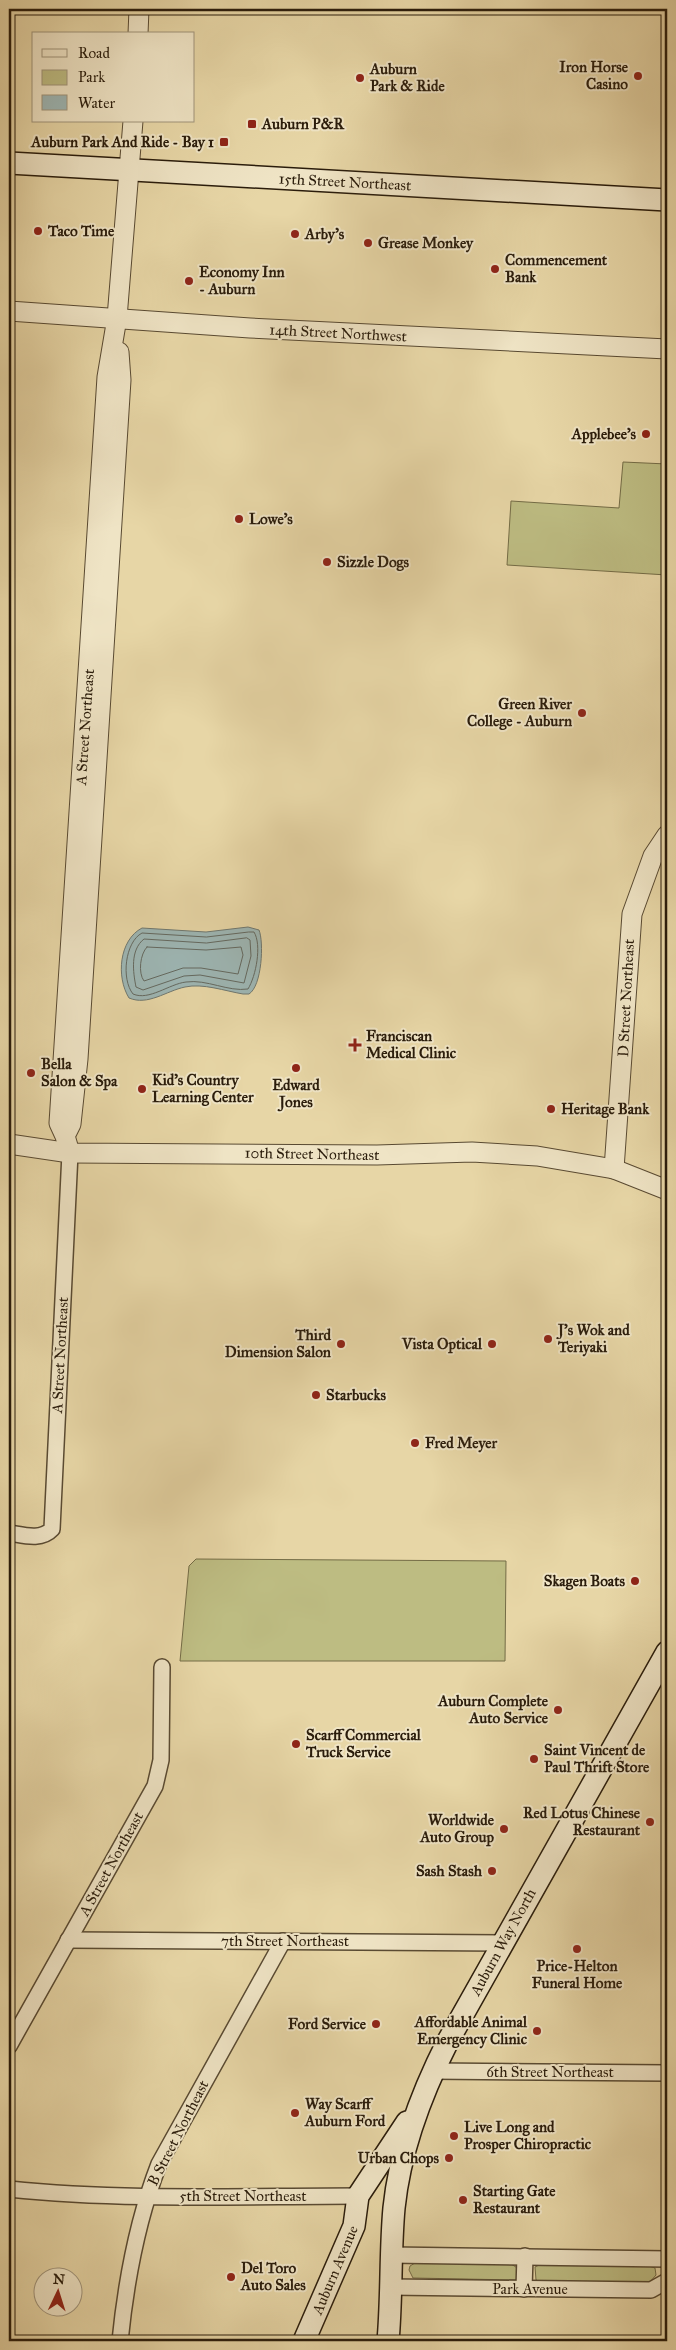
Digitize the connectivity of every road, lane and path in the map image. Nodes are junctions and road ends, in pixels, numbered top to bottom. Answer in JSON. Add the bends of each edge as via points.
{"nodes":[{"id":1,"x":139,"y":9,"type":"edge"},
{"id":2,"x":138,"y":32,"type":"edge"},
{"id":3,"x":133,"y":122,"type":"edge"},
{"id":4,"x":16,"y":164,"type":"edge"},
{"id":5,"x":131,"y":170,"type":"junction"},
{"id":6,"x":667,"y":200,"type":"edge"},
{"id":7,"x":9,"y":311,"type":"edge"},
{"id":8,"x":117,"y":318,"type":"junction"},
{"id":9,"x":667,"y":350,"type":"edge"},
{"id":10,"x":667,"y":835,"type":"edge"},
{"id":11,"x":9,"y":1144,"type":"edge"},
{"id":12,"x":68,"y":1144,"type":"junction"},
{"id":13,"x":614,"y":1169,"type":"junction"},
{"id":14,"x":667,"y":1190,"type":"edge"},
{"id":15,"x":9,"y":1533,"type":"edge"},
{"id":16,"x":667,"y":1652,"type":"edge"},
{"id":17,"x":162,"y":1667,"type":"dead end"},
{"id":18,"x":68,"y":1940,"type":"junction"},
{"id":19,"x":283,"y":1941,"type":"junction"},
{"id":20,"x":503,"y":1943,"type":"junction"},
{"id":21,"x":9,"y":2046,"type":"edge"},
{"id":22,"x":432,"y":2071,"type":"junction"},
{"id":23,"x":667,"y":2073,"type":"edge"},
{"id":24,"x":418,"y":2105,"type":"junction"},
{"id":25,"x":9,"y":2189,"type":"edge"},
{"id":26,"x":147,"y":2196,"type":"junction"},
{"id":27,"x":358,"y":2196,"type":"junction"},
{"id":28,"x":391,"y":2255,"type":"junction"},
{"id":29,"x":525,"y":2256,"type":"junction"},
{"id":30,"x":667,"y":2259,"type":"edge"},
{"id":31,"x":667,"y":2281,"type":"edge"},
{"id":32,"x":390,"y":2287,"type":"junction"},
{"id":33,"x":524,"y":2290,"type":"junction"},
{"id":34,"x":120,"y":2341,"type":"edge"},
{"id":35,"x":304,"y":2341,"type":"edge"},
{"id":36,"x":388,"y":2341,"type":"edge"}],
"edges":[{"from":1,"to":2,"type":"street"},
{"from":3,"to":5,"type":"street","name":"A Street Northeast"},
{"from":4,"to":5,"type":"main road","name":"15th Street Northeast"},
{"from":5,"to":6,"type":"main road","name":"15th Street Northeast"},
{"from":5,"to":8,"type":"street","name":"A Street Northeast"},
{"from":7,"to":8,"type":"street","name":"14th Street Northwest"},
{"from":8,"to":9,"type":"street","name":"14th Street Northwest"},
{"from":8,"to":12,"type":"street","name":"A Street Northeast","via":[[107,377],[58,1123]]},
{"from":10,"to":13,"type":"street","name":"D Street Northeast","via":[[653,856],[632,914]]},
{"from":11,"to":12,"type":"street","name":"10th Street Northeast"},
{"from":12,"to":13,"type":"street","name":"10th Street Northeast","via":[[378,1155],[472,1152],[537,1156]]},
{"from":12,"to":15,"type":"street","name":"A Street Northeast","via":[[52,1529],[37,1537]]},
{"from":13,"to":14,"type":"street","name":"10th Street Northeast"},
{"from":16,"to":20,"type":"main road","name":"Auburn Way North"},
{"from":17,"to":18,"type":"street","name":"A Street Northeast","via":[[161,1760],[155,1786]]},
{"from":18,"to":19,"type":"street","name":"7th Street Northeast"},
{"from":18,"to":21,"type":"street","name":"A Street Northeast"},
{"from":19,"to":20,"type":"street","name":"7th Street Northeast"},
{"from":19,"to":26,"type":"street","name":"B Street Northeast","via":[[174,2134]]},
{"from":20,"to":22,"type":"main road","name":"Auburn Way North"},
{"from":22,"to":23,"type":"street","name":"6th Street Northeast"},
{"from":22,"to":24,"type":"main road","name":"Auburn Way North"},
{"from":24,"to":27,"type":"main road"},
{"from":24,"to":28,"type":"main road","name":"Auburn Way North","via":[[399,2173]]},
{"from":25,"to":26,"type":"street","name":"5th Street Northeast","via":[[52,2194]]},
{"from":26,"to":27,"type":"street","name":"5th Street Northeast"},
{"from":26,"to":34,"type":"street","name":"B Street Northeast","via":[[126,2288]]},
{"from":27,"to":35,"type":"main road","name":"Auburn Avenue","via":[[354,2226]]},
{"from":28,"to":29,"type":"street"},
{"from":28,"to":32,"type":"main road","name":"Auburn Way North"},
{"from":29,"to":30,"type":"street"},
{"from":29,"to":33,"type":"street"},
{"from":31,"to":33,"type":"street","name":"Park Avenue","via":[[651,2290]]},
{"from":32,"to":33,"type":"street","name":"Park Avenue"},
{"from":32,"to":36,"type":"main road","name":"Auburn Way North"}]}
